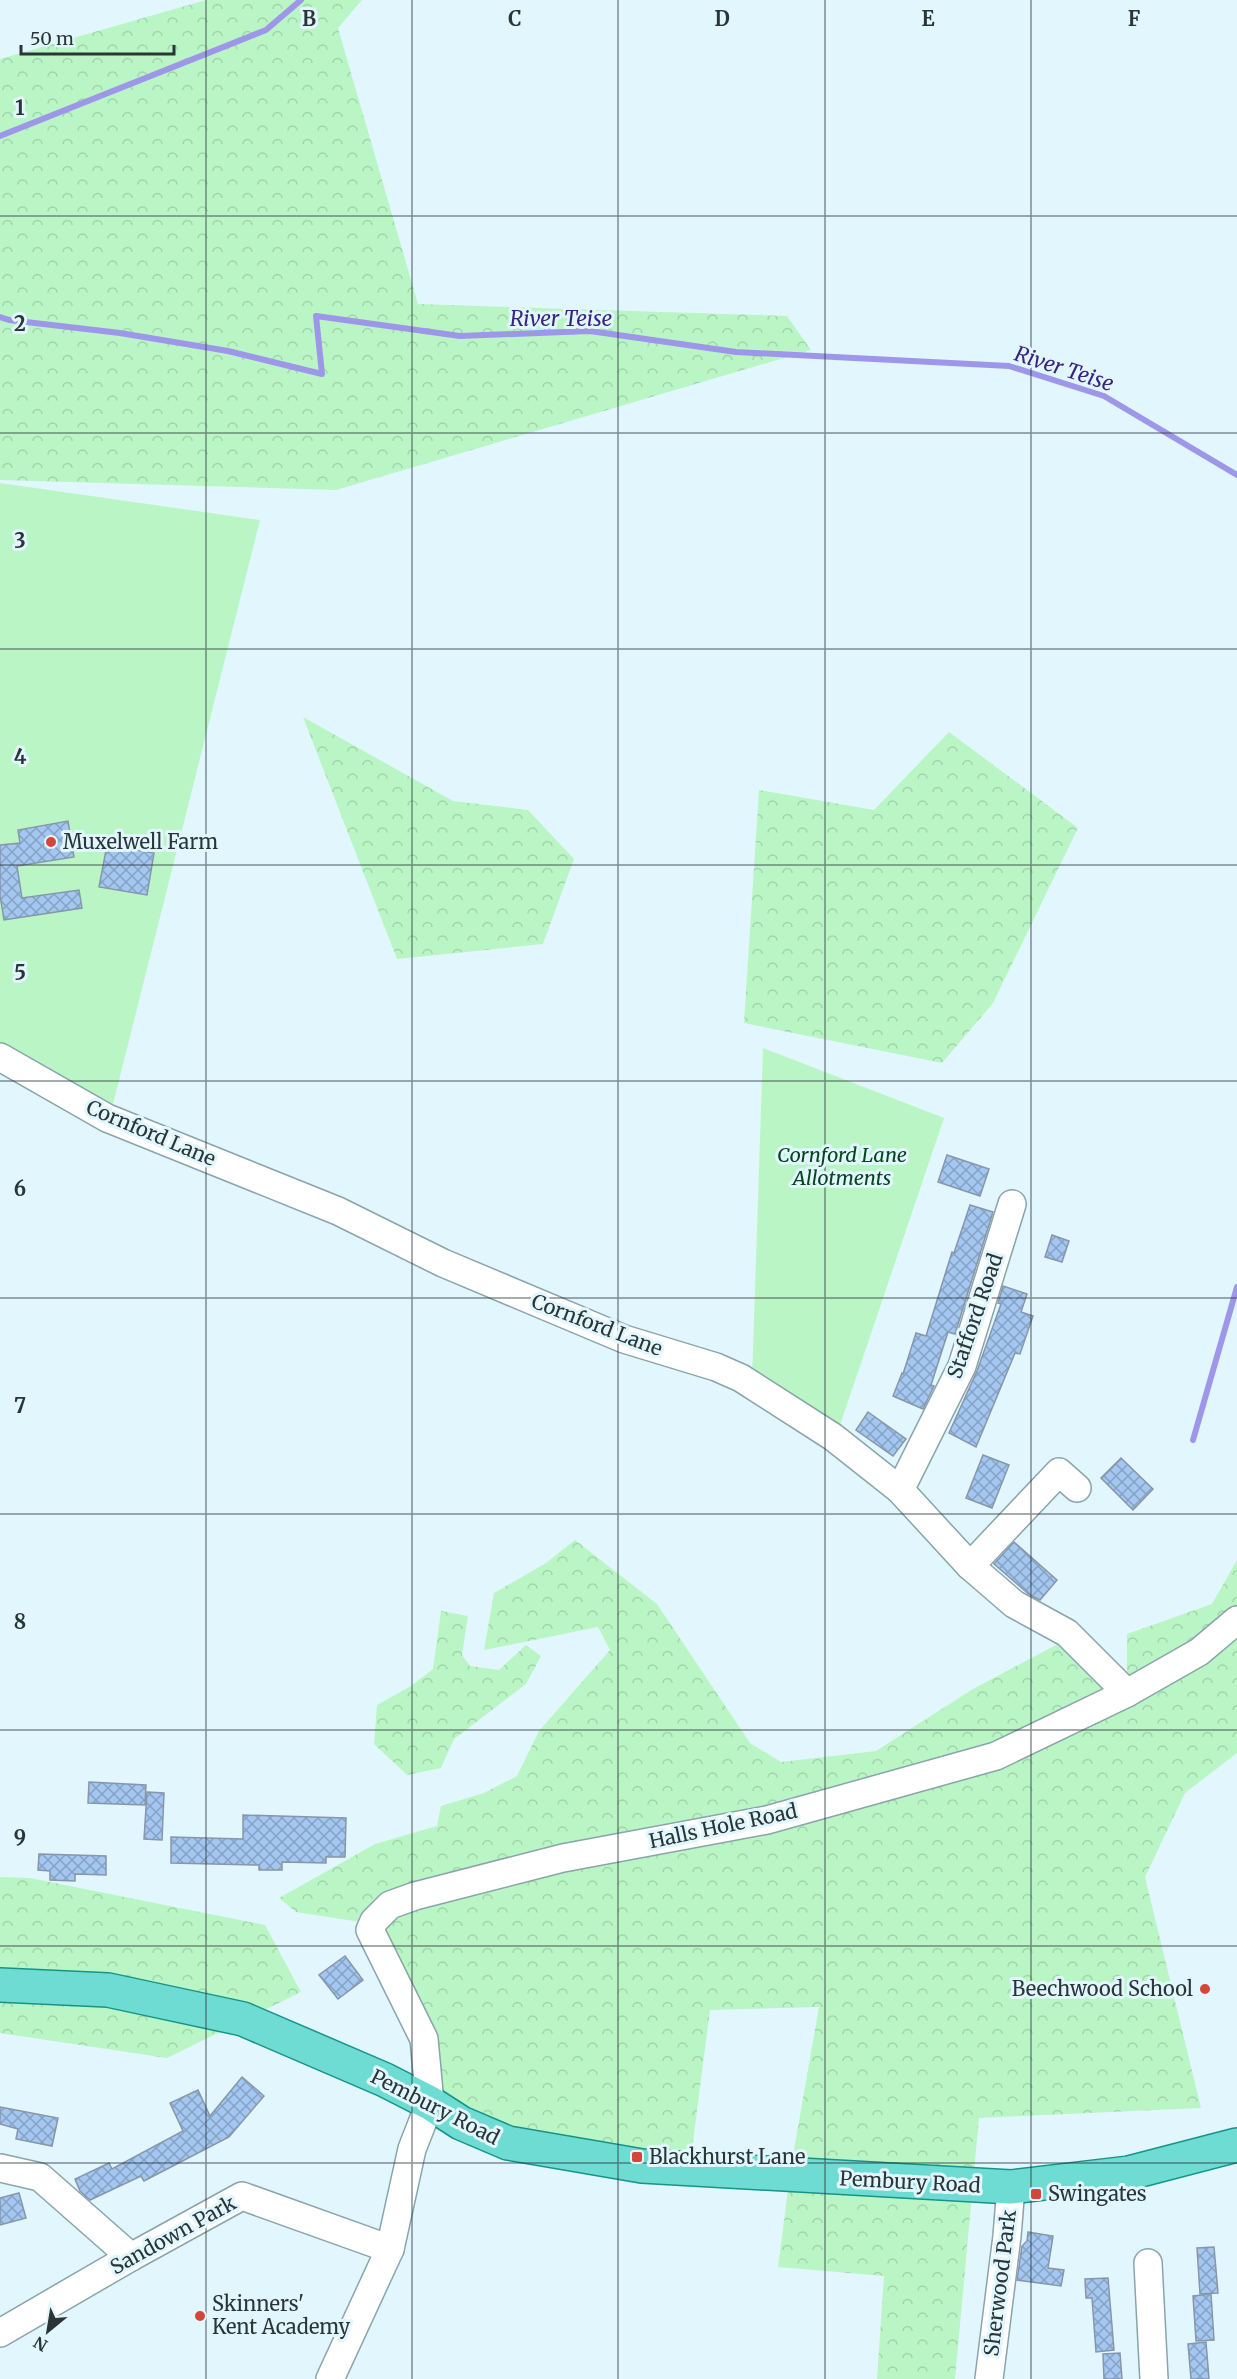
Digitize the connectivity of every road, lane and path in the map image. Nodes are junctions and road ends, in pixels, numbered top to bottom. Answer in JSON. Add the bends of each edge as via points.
{"nodes":[{"id":1,"x":0,"y":1057,"type":"edge"},
{"id":2,"x":1012,"y":1204,"type":"dead end"},
{"id":3,"x":1077,"y":1488,"type":"dead end"},
{"id":4,"x":900,"y":1490,"type":"junction"},
{"id":5,"x":970,"y":1566,"type":"junction"},
{"id":6,"x":1237,"y":1620,"type":"edge"},
{"id":7,"x":1127,"y":1693,"type":"junction"},
{"id":8,"x":0,"y":1984,"type":"edge"},
{"id":9,"x":430,"y":2103,"type":"junction"},
{"id":10,"x":1237,"y":2145,"type":"edge"},
{"id":11,"x":0,"y":2168,"type":"edge"},
{"id":12,"x":1011,"y":2187,"type":"junction"},
{"id":13,"x":390,"y":2249,"type":"junction"},
{"id":14,"x":131,"y":2257,"type":"junction"},
{"id":15,"x":1150,"y":2263,"type":"dead end"},
{"id":16,"x":0,"y":2333,"type":"edge"},
{"id":17,"x":330,"y":2379,"type":"edge"},
{"id":18,"x":989,"y":2379,"type":"edge"},
{"id":19,"x":1154,"y":2379,"type":"edge"}],
"edges":[{"from":1,"to":4,"type":"street","name":"Cornford Lane","via":[[107,1118],[338,1211],[443,1263],[614,1334],[741,1378],[833,1437]]},
{"from":2,"to":4,"type":"street","name":"Stafford Road","via":[[962,1366]]},
{"from":3,"to":5,"type":"street","via":[[1059,1472]]},
{"from":4,"to":5,"type":"street","name":"Cornford Lane"},
{"from":5,"to":7,"type":"street","name":"Cornford Lane","via":[[1014,1604],[1066,1633]]},
{"from":6,"to":7,"type":"street","name":"Halls Hole Road","via":[[1199,1652]]},
{"from":7,"to":9,"type":"street","name":"Halls Hole Road","via":[[996,1756],[767,1820],[564,1858],[390,1905],[370,1930],[424,2039]]},
{"from":8,"to":9,"type":"main road","name":"Pembury Road","via":[[108,1990],[243,2019]]},
{"from":9,"to":12,"type":"main road","name":"Pembury Road","via":[[461,2123],[508,2143],[642,2166]]},
{"from":9,"to":13,"type":"street","via":[[412,2149]]},
{"from":10,"to":12,"type":"main road","name":"Pembury Road","via":[[1130,2173]]},
{"from":11,"to":14,"type":"street","via":[[40,2177]]},
{"from":12,"to":18,"type":"street","name":"Sherwood Park"},
{"from":13,"to":14,"type":"street","name":"Sandown Park","via":[[242,2196]]},
{"from":13,"to":17,"type":"street"},
{"from":14,"to":16,"type":"street","name":"Sandown Park"},
{"from":15,"to":19,"type":"street"}]}
